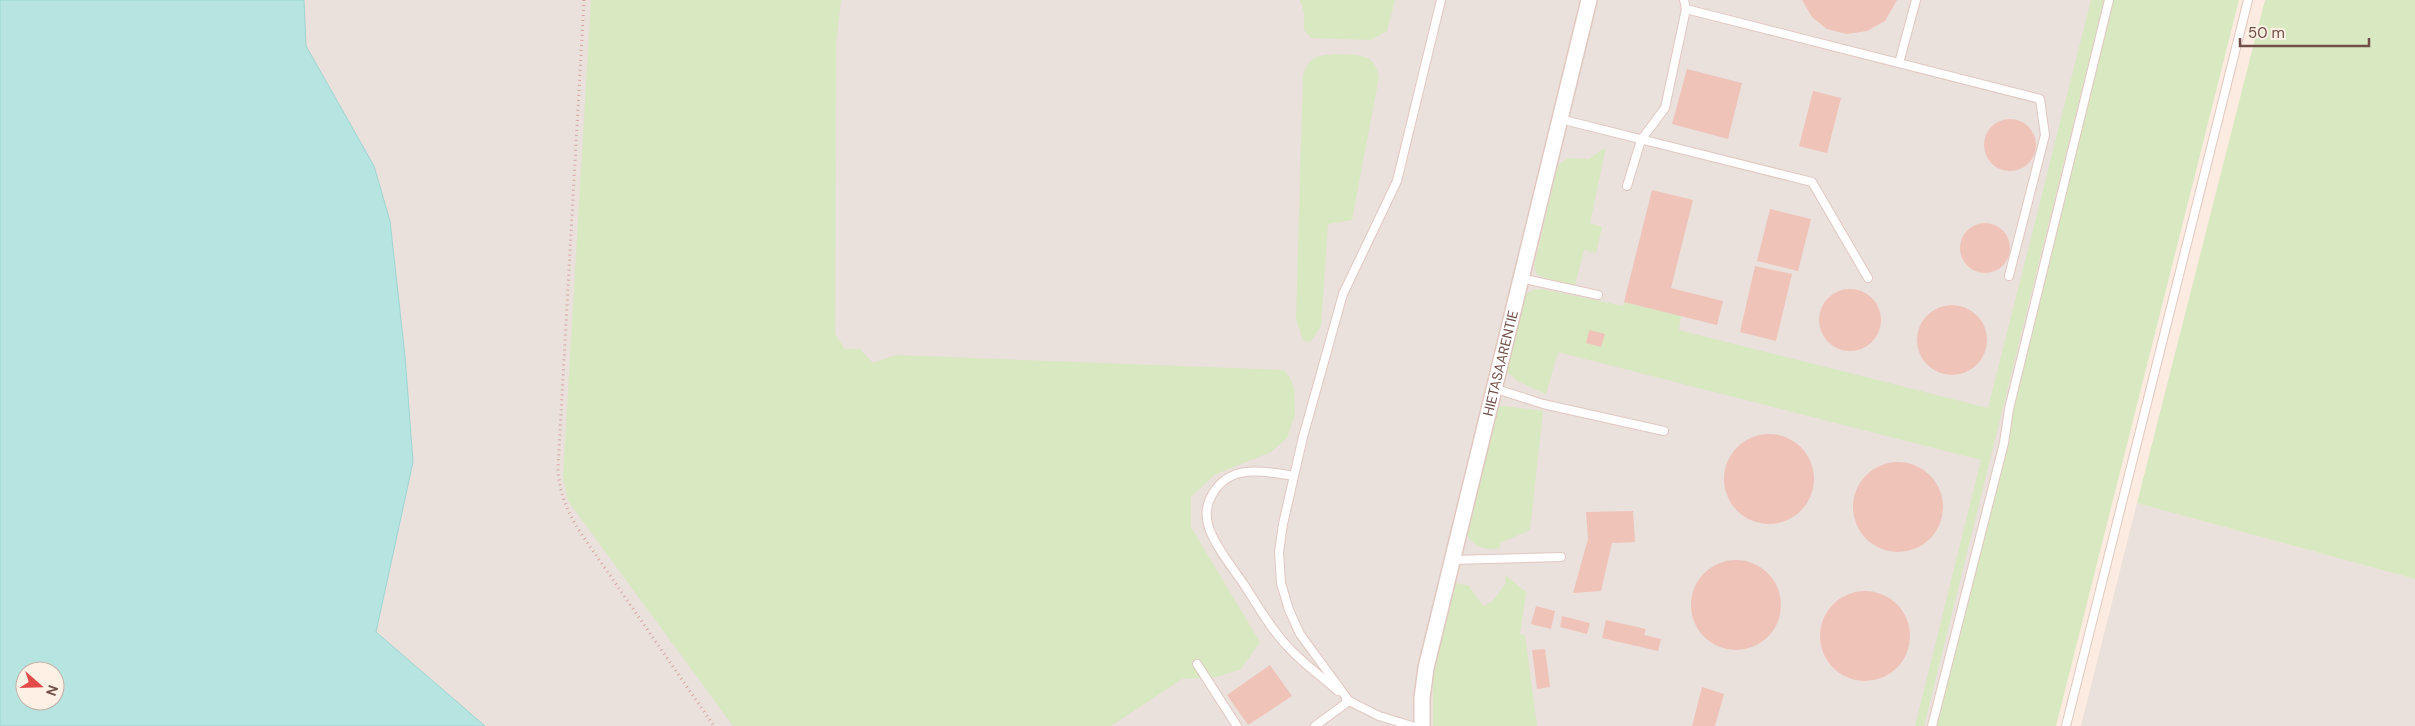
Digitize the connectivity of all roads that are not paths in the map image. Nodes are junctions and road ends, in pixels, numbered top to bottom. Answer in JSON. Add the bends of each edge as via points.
{"nodes":[{"id":1,"x":1441,"y":0,"type":"edge"},
{"id":2,"x":1589,"y":0,"type":"edge"},
{"id":3,"x":1684,"y":0,"type":"edge"},
{"id":4,"x":1916,"y":0,"type":"edge"},
{"id":5,"x":2109,"y":0,"type":"edge"},
{"id":6,"x":2248,"y":0,"type":"edge"},
{"id":7,"x":1686,"y":9,"type":"junction"},
{"id":8,"x":1899,"y":63,"type":"junction"},
{"id":9,"x":1560,"y":119,"type":"junction"},
{"id":10,"x":1641,"y":140,"type":"junction"},
{"id":11,"x":1627,"y":186,"type":"dead end"},
{"id":12,"x":2009,"y":276,"type":"dead end"},
{"id":13,"x":1520,"y":278,"type":"junction"},
{"id":14,"x":1868,"y":278,"type":"dead end"},
{"id":15,"x":1598,"y":296,"type":"dead end"},
{"id":16,"x":1493,"y":388,"type":"junction"},
{"id":17,"x":1664,"y":432,"type":"dead end"},
{"id":18,"x":1294,"y":476,"type":"junction"},
{"id":19,"x":1561,"y":557,"type":"dead end"},
{"id":20,"x":1452,"y":560,"type":"junction"},
{"id":21,"x":1197,"y":664,"type":"dead end"},
{"id":22,"x":1349,"y":701,"type":"junction"},
{"id":23,"x":1237,"y":726,"type":"edge"},
{"id":24,"x":1315,"y":726,"type":"edge"},
{"id":25,"x":1412,"y":726,"type":"edge"},
{"id":26,"x":1422,"y":726,"type":"edge"},
{"id":27,"x":1932,"y":726,"type":"edge"},
{"id":28,"x":2066,"y":726,"type":"edge"}],
"edges":[{"from":1,"to":18,"type":"lane","via":[[1397,180],[1343,294]]},
{"from":2,"to":9,"type":"street","name":"HIETASAARENTIE"},
{"from":3,"to":7,"type":"lane"},
{"from":4,"to":8,"type":"lane"},
{"from":5,"to":27,"type":"lane","via":[[2009,409],[2004,443]]},
{"from":6,"to":28,"type":"lane"},
{"from":7,"to":8,"type":"lane"},
{"from":7,"to":10,"type":"lane","via":[[1665,108]]},
{"from":8,"to":12,"type":"lane","via":[[2040,99],[2045,135]]},
{"from":9,"to":10,"type":"lane"},
{"from":9,"to":13,"type":"street","name":"HIETASAARENTIE"},
{"from":10,"to":11,"type":"lane"},
{"from":10,"to":14,"type":"lane","via":[[1812,182]]},
{"from":13,"to":15,"type":"lane"},
{"from":13,"to":16,"type":"street","name":"HIETASAARENTIE"},
{"from":16,"to":17,"type":"lane","via":[[1544,404]]},
{"from":16,"to":20,"type":"street","name":"HIETASAARENTIE"},
{"from":18,"to":22,"type":"lane","via":[[1279,552],[1281,583],[1288,610],[1300,634]]},
{"from":18,"to":22,"type":"lane","via":[[1259,470],[1240,472],[1214,490],[1206,515],[1210,528],[1252,597],[1288,648]]},
{"from":19,"to":20,"type":"lane"},
{"from":20,"to":26,"type":"street","name":"HIETASAARENTIE","via":[[1424,678]]},
{"from":21,"to":23,"type":"lane"},
{"from":22,"to":24,"type":"lane"},
{"from":22,"to":25,"type":"lane","via":[[1379,716]]}]}
